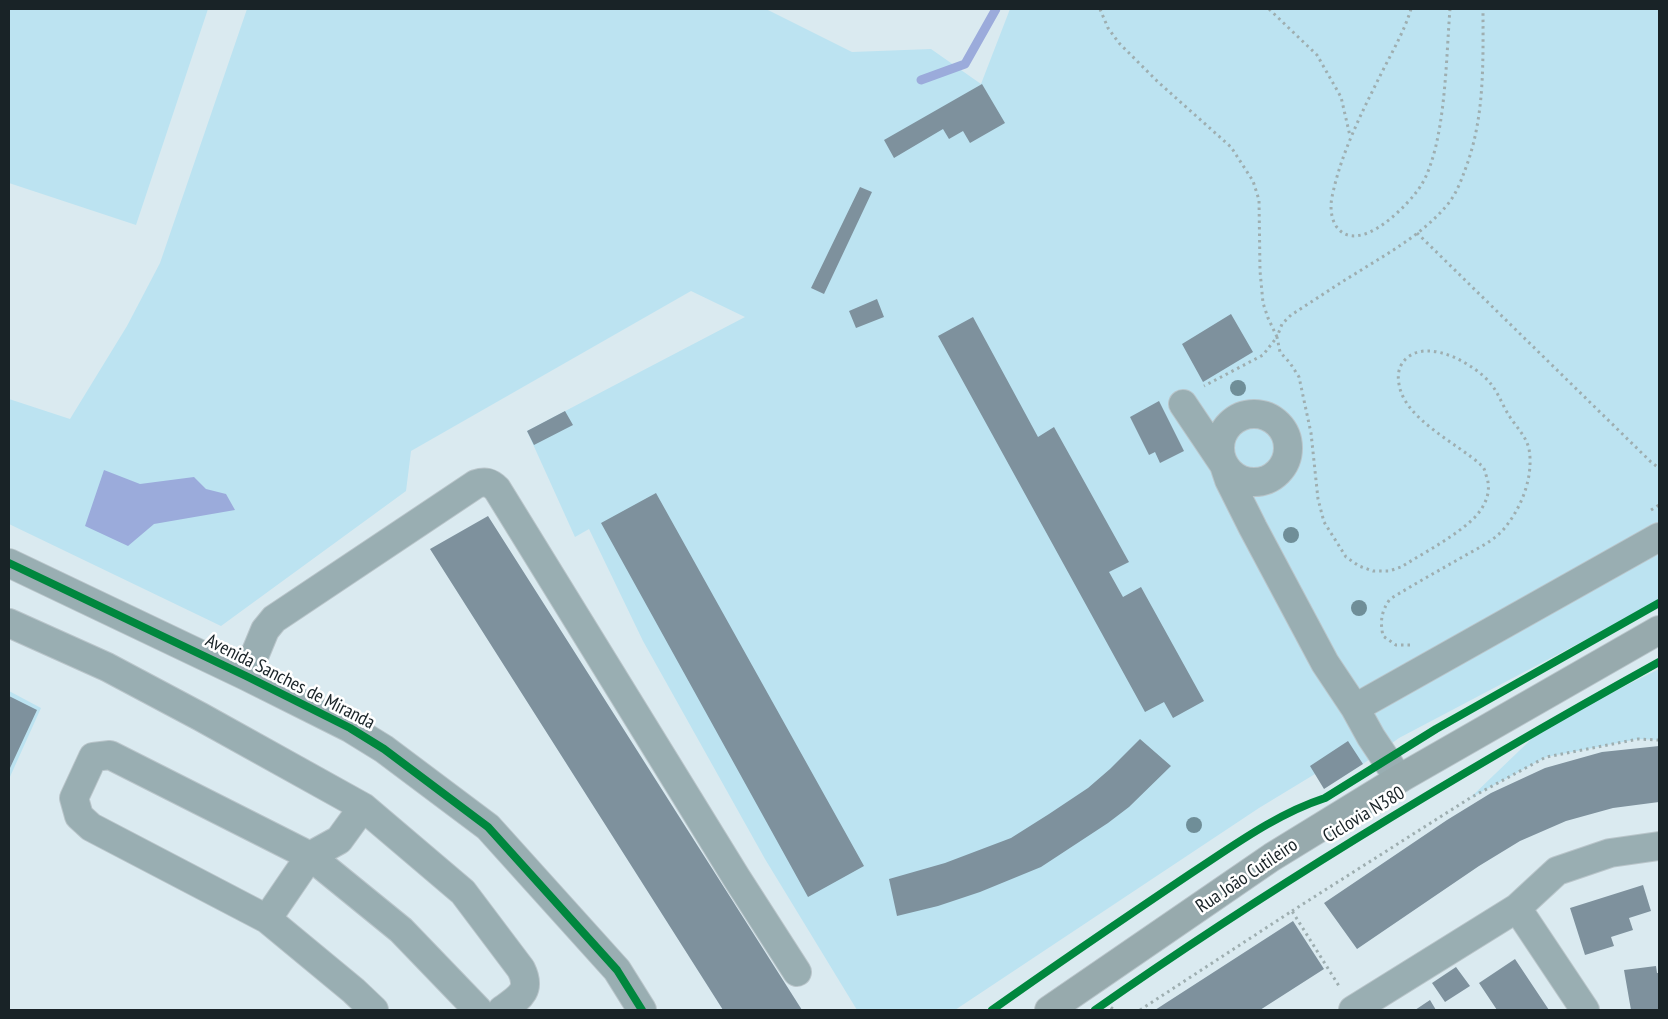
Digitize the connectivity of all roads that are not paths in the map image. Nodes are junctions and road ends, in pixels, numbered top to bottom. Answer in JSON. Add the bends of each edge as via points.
{"nodes":[{"id":1,"x":1183,"y":404,"type":"road end"},
{"id":2,"x":1659,"y":537,"type":"edge"},
{"id":3,"x":9,"y":563,"type":"edge"},
{"id":4,"x":9,"y":623,"type":"edge"},
{"id":5,"x":1659,"y":630,"type":"edge"},
{"id":6,"x":246,"y":676,"type":"junction"},
{"id":7,"x":1355,"y":708,"type":"junction"},
{"id":8,"x":1399,"y":779,"type":"junction"},
{"id":9,"x":363,"y":807,"type":"junction"},
{"id":10,"x":1659,"y":846,"type":"edge"},
{"id":11,"x":310,"y":856,"type":"junction"},
{"id":12,"x":1517,"y":908,"type":"junction"},
{"id":13,"x":267,"y":919,"type":"junction"},
{"id":14,"x":797,"y":972,"type":"dead end"},
{"id":15,"x":374,"y":1010,"type":"edge"},
{"id":16,"x":478,"y":1010,"type":"edge"},
{"id":17,"x":502,"y":1010,"type":"edge"},
{"id":18,"x":642,"y":1010,"type":"edge"},
{"id":19,"x":1048,"y":1010,"type":"edge"},
{"id":20,"x":1353,"y":1010,"type":"edge"},
{"id":21,"x":1585,"y":1010,"type":"edge"}],
"edges":[{"from":1,"to":7,"type":"street","via":[[1224,465],[1253,528],[1325,663]]},
{"from":2,"to":7,"type":"street"},
{"from":3,"to":6,"type":"street","name":"Avenida Sanches de Miranda"},
{"from":4,"to":9,"type":"street","via":[[106,667]]},
{"from":5,"to":8,"type":"main road","name":"Rua João Cutileiro"},
{"from":6,"to":14,"type":"street","via":[[266,630],[274,620],[476,484],[491,484]]},
{"from":6,"to":18,"type":"street","name":"Avenida Sanches de Miranda","via":[[350,728],[488,827],[617,970]]},
{"from":7,"to":8,"type":"street"},
{"from":8,"to":19,"type":"main road","name":"Rua João Cutileiro","via":[[1272,857]]},
{"from":9,"to":11,"type":"street","via":[[339,840]]},
{"from":9,"to":17,"type":"street","via":[[463,892],[521,969],[526,986],[522,994]]},
{"from":10,"to":12,"type":"street","via":[[1610,853],[1557,871]]},
{"from":11,"to":13,"type":"street"},
{"from":11,"to":13,"type":"street","via":[[110,755],[93,757],[74,798],[78,816],[91,827]]},
{"from":11,"to":16,"type":"street","via":[[401,930]]},
{"from":12,"to":20,"type":"street"},
{"from":12,"to":21,"type":"street"},
{"from":13,"to":15,"type":"street"}]}
